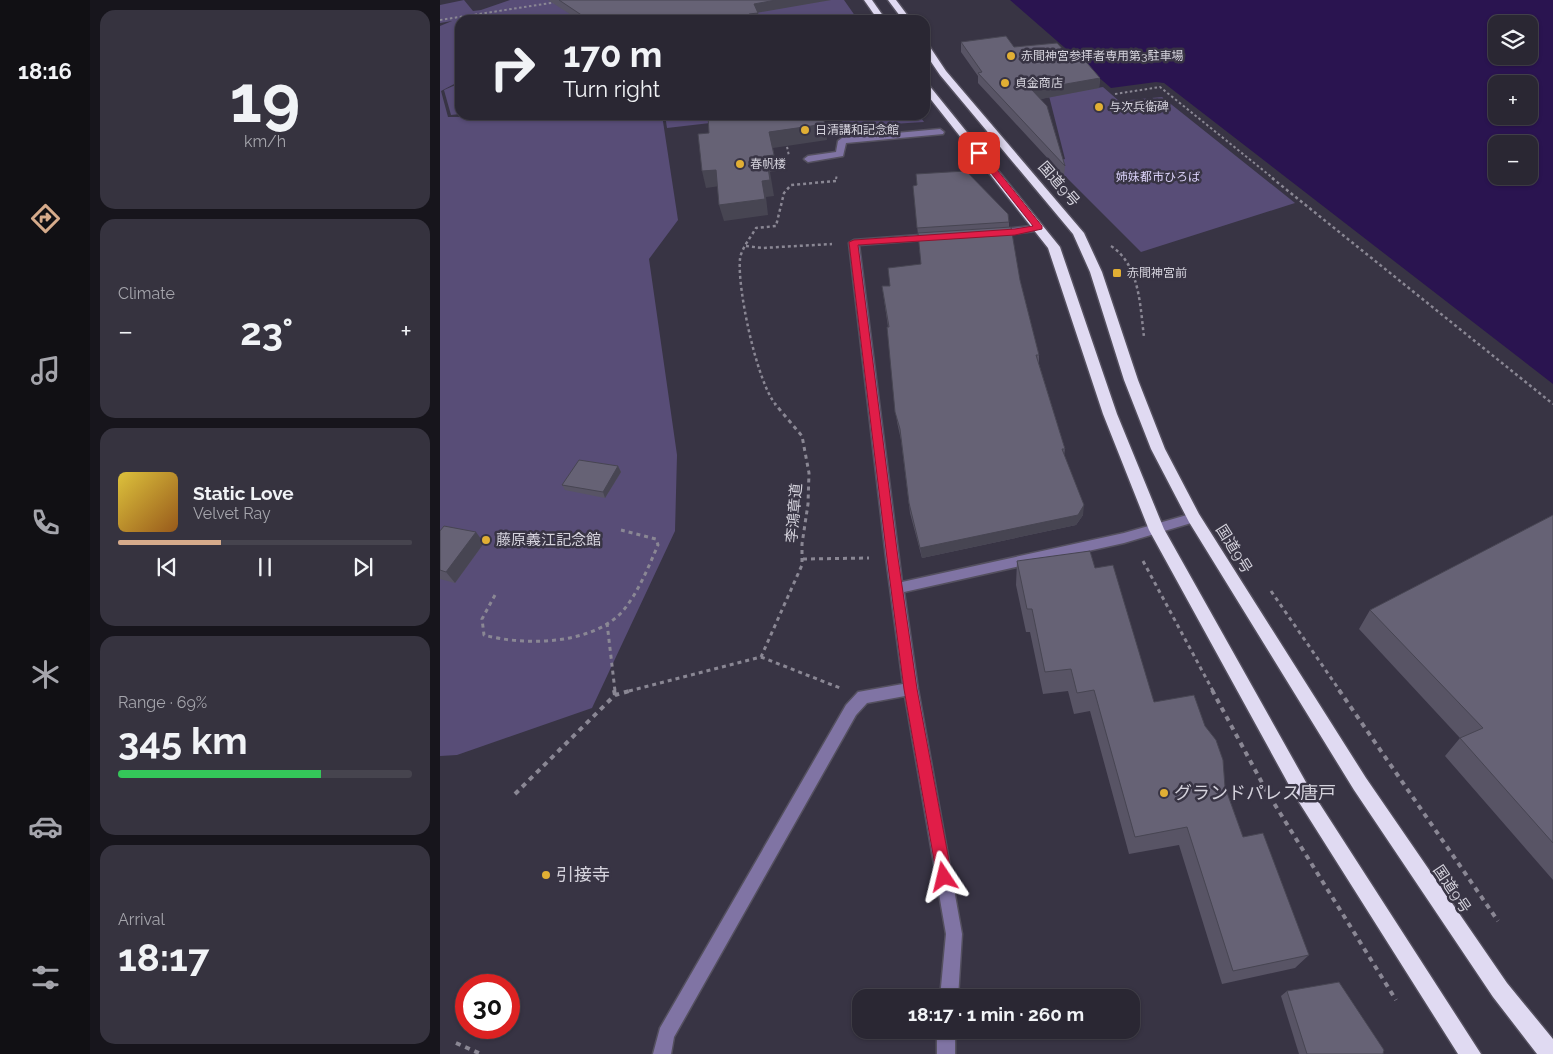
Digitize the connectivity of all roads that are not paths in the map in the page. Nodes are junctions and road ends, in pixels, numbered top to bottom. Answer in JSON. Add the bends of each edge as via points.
{"nodes":[{"id":1,"x":868,"y":0,"type":"edge"},
{"id":2,"x":892,"y":0,"type":"edge"},
{"id":3,"x":878,"y":15,"type":"edge"},
{"id":4,"x":903,"y":15,"type":"edge"},
{"id":5,"x":930,"y":53,"type":"edge"},
{"id":6,"x":930,"y":92,"type":"edge"},
{"id":7,"x":940,"y":132,"type":"dead end"},
{"id":8,"x":808,"y":159,"type":"road end"},
{"id":9,"x":1039,"y":228,"type":"junction"},
{"id":10,"x":986,"y":234,"type":"edge"},
{"id":11,"x":948,"y":236,"type":"edge"},
{"id":12,"x":1194,"y":518,"type":"junction"},
{"id":13,"x":1157,"y":530,"type":"junction"},
{"id":14,"x":898,"y":588,"type":"junction"},
{"id":15,"x":911,"y":689,"type":"junction"},
{"id":16,"x":950,"y":989,"type":"edge"},
{"id":17,"x":946,"y":1039,"type":"edge"},
{"id":18,"x":662,"y":1054,"type":"edge"},
{"id":19,"x":946,"y":1054,"type":"edge"},
{"id":20,"x":1470,"y":1054,"type":"edge"},
{"id":21,"x":1551,"y":1054,"type":"edge"}],
"edges":[{"from":1,"to":3,"type":"highway"},
{"from":2,"to":4,"type":"highway"},
{"from":5,"to":12,"type":"highway","name":"国道9号","via":[[955,88],[1078,233],[1096,272],[1131,380],[1158,449]]},
{"from":6,"to":9,"type":"highway"},
{"from":7,"to":8,"type":"street","via":[[842,141],[840,154]]},
{"from":9,"to":10,"type":"street"},
{"from":9,"to":13,"type":"highway","via":[[1054,246],[1110,414]]},
{"from":11,"to":14,"type":"street","via":[[854,242]]},
{"from":12,"to":13,"type":"street"},
{"from":12,"to":21,"type":"highway","name":"国道9号","via":[[1360,784],[1500,990]]},
{"from":13,"to":14,"type":"street"},
{"from":13,"to":20,"type":"highway","via":[[1301,790]]},
{"from":14,"to":15,"type":"street"},
{"from":15,"to":16,"type":"street","via":[[954,934]]},
{"from":15,"to":18,"type":"street","via":[[863,697],[851,710],[666,1034]]},
{"from":17,"to":19,"type":"street"}]}
